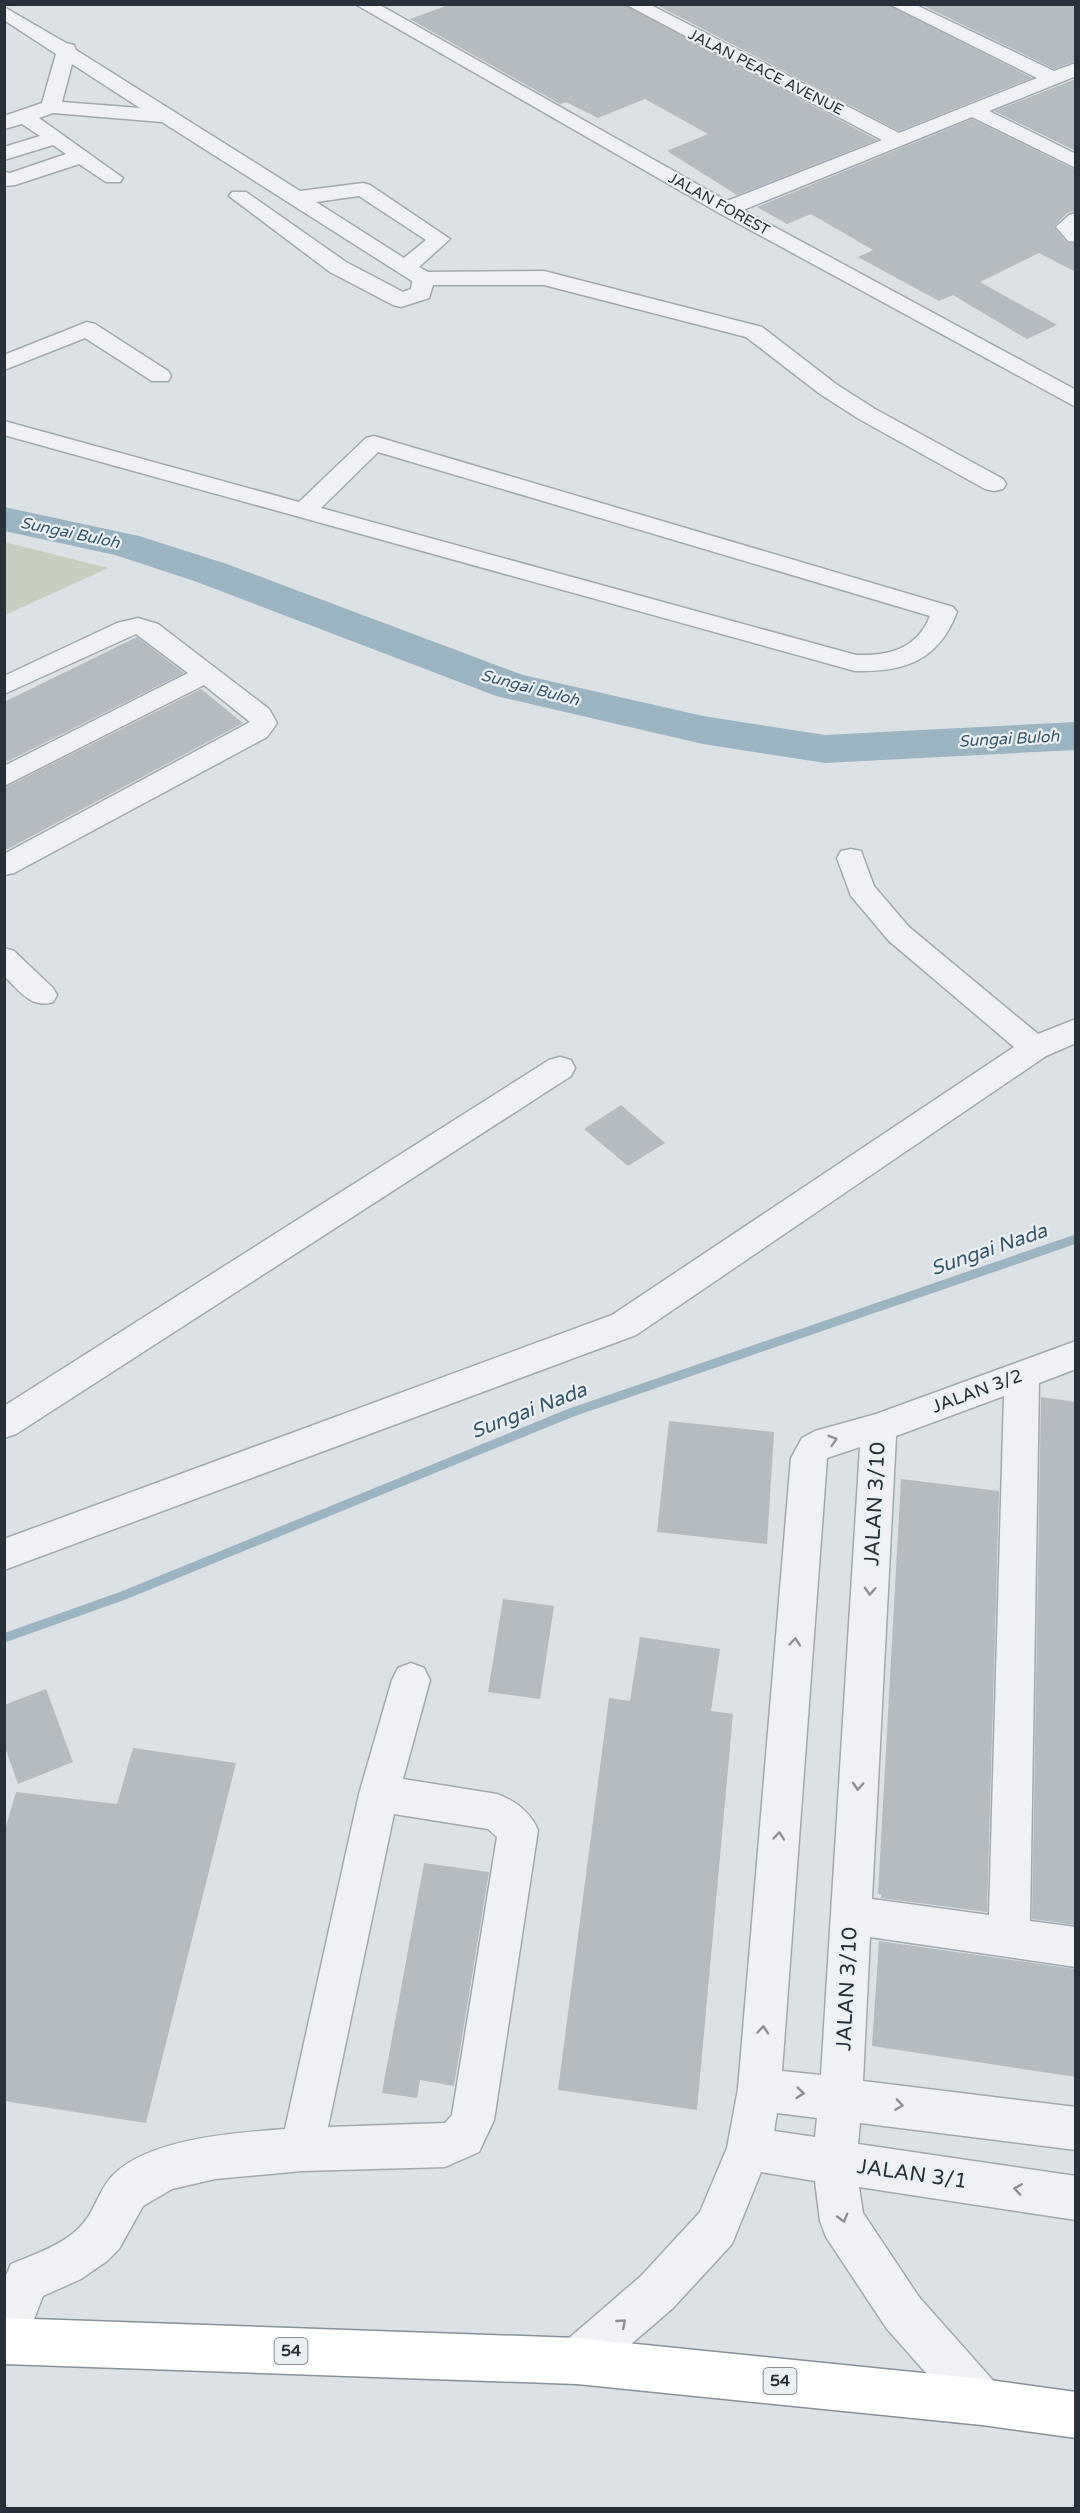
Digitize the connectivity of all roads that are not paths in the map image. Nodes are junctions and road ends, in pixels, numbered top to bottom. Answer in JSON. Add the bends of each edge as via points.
{"nodes":[{"id":1,"x":364,"y":4,"type":"edge"},
{"id":2,"x":634,"y":4,"type":"edge"},
{"id":3,"x":898,"y":4,"type":"edge"},
{"id":4,"x":4,"y":12,"type":"edge"},
{"id":5,"x":67,"y":49,"type":"junction"},
{"id":6,"x":1076,"y":69,"type":"edge"},
{"id":7,"x":1053,"y":78,"type":"junction"},
{"id":8,"x":51,"y":107,"type":"junction"},
{"id":9,"x":972,"y":110,"type":"junction"},
{"id":10,"x":24,"y":116,"type":"junction"},
{"id":11,"x":168,"y":118,"type":"junction"},
{"id":12,"x":4,"y":123,"type":"edge"},
{"id":13,"x":55,"y":138,"type":"junction"},
{"id":14,"x":898,"y":140,"type":"junction"},
{"id":15,"x":4,"y":154,"type":"edge"},
{"id":16,"x":81,"y":156,"type":"junction"},
{"id":17,"x":1076,"y":162,"type":"edge"},
{"id":18,"x":4,"y":178,"type":"edge"},
{"id":19,"x":113,"y":178,"type":"dead end"},
{"id":20,"x":239,"y":196,"type":"dead end"},
{"id":21,"x":296,"y":198,"type":"junction"},
{"id":22,"x":726,"y":208,"type":"junction"},
{"id":23,"x":1076,"y":219,"type":"edge"},
{"id":24,"x":1076,"y":236,"type":"edge"},
{"id":25,"x":414,"y":273,"type":"junction"},
{"id":26,"x":4,"y":363,"type":"edge"},
{"id":27,"x":160,"y":376,"type":"dead end"},
{"id":28,"x":1076,"y":400,"type":"edge"},
{"id":29,"x":4,"y":428,"type":"edge"},
{"id":30,"x":994,"y":484,"type":"dead end"},
{"id":31,"x":304,"y":511,"type":"junction"},
{"id":32,"x":206,"y":674,"type":"junction"},
{"id":33,"x":4,"y":686,"type":"edge"},
{"id":34,"x":4,"y":777,"type":"edge"},
{"id":35,"x":851,"y":858,"type":"dead end"},
{"id":36,"x":4,"y":866,"type":"edge"},
{"id":37,"x":4,"y":958,"type":"edge"},
{"id":38,"x":42,"y":995,"type":"dead end"},
{"id":39,"x":1076,"y":1030,"type":"edge"},
{"id":40,"x":1035,"y":1048,"type":"junction"},
{"id":41,"x":560,"y":1068,"type":"dead end"},
{"id":42,"x":1076,"y":1355,"type":"edge"},
{"id":43,"x":1022,"y":1375,"type":"junction"},
{"id":44,"x":4,"y":1424,"type":"edge"},
{"id":45,"x":879,"y":1428,"type":"junction"},
{"id":46,"x":4,"y":1555,"type":"edge"},
{"id":47,"x":411,"y":1680,"type":"dead end"},
{"id":48,"x":379,"y":1794,"type":"junction"},
{"id":49,"x":850,"y":1915,"type":"junction"},
{"id":50,"x":1009,"y":1938,"type":"junction"},
{"id":51,"x":1076,"y":1947,"type":"edge"},
{"id":52,"x":759,"y":2089,"type":"junction"},
{"id":53,"x":841,"y":2097,"type":"junction"},
{"id":54,"x":1076,"y":2128,"type":"edge"},
{"id":55,"x":302,"y":2149,"type":"junction"},
{"id":56,"x":749,"y":2149,"type":"junction"},
{"id":57,"x":834,"y":2163,"type":"junction"},
{"id":58,"x":1076,"y":2198,"type":"edge"},
{"id":59,"x":4,"y":2340,"type":"edge"},
{"id":60,"x":577,"y":2361,"type":"junction"},
{"id":61,"x":982,"y":2402,"type":"junction"},
{"id":62,"x":1076,"y":2415,"type":"edge"}],
"edges":[{"from":1,"to":22,"type":"street","name":"JALAN FOREST"},
{"from":2,"to":14,"type":"street","name":"JALAN PEACE AVENUE"},
{"from":3,"to":7,"type":"street"},
{"from":4,"to":5,"type":"street"},
{"from":5,"to":8,"type":"street"},
{"from":5,"to":11,"type":"street"},
{"from":6,"to":7,"type":"street"},
{"from":7,"to":9,"type":"street"},
{"from":8,"to":10,"type":"street"},
{"from":8,"to":11,"type":"street"},
{"from":9,"to":14,"type":"street"},
{"from":9,"to":17,"type":"street"},
{"from":10,"to":12,"type":"street"},
{"from":10,"to":13,"type":"street"},
{"from":11,"to":21,"type":"street"},
{"from":13,"to":15,"type":"street"},
{"from":13,"to":16,"type":"street"},
{"from":14,"to":22,"type":"street"},
{"from":16,"to":18,"type":"street","via":[[8,181]]},
{"from":16,"to":19,"type":"street"},
{"from":20,"to":25,"type":"street","via":[[338,267],[401,300],[421,293]]},
{"from":21,"to":25,"type":"street"},
{"from":21,"to":25,"type":"street","via":[[363,189],[439,239]]},
{"from":22,"to":28,"type":"street","name":"JALAN FOREST"},
{"from":23,"to":24,"type":"street","via":[[1067,228]]},
{"from":25,"to":30,"type":"street","via":[[544,278],[754,332],[857,408]]},
{"from":26,"to":27,"type":"street","via":[[87,329]]},
{"from":29,"to":31,"type":"street"},
{"from":31,"to":31,"type":"street","via":[[374,442],[944,612],[922,650],[897,662],[855,663]]},
{"from":32,"to":33,"type":"street","via":[[149,630],[138,626]]},
{"from":32,"to":34,"type":"street"},
{"from":32,"to":36,"type":"street","via":[[261,715],[262,728]]},
{"from":35,"to":40,"type":"street","via":[[861,889],[899,934]]},
{"from":37,"to":38,"type":"street"},
{"from":39,"to":40,"type":"street"},
{"from":40,"to":46,"type":"street","via":[[624,1325]]},
{"from":41,"to":44,"type":"street"},
{"from":42,"to":43,"type":"street","name":"JALAN 3/2"},
{"from":43,"to":45,"type":"street","name":"JALAN 3/2"},
{"from":43,"to":50,"type":"street"},
{"from":45,"to":49,"type":"street","name":"JALAN 3/10","one_way":true},
{"from":52,"to":45,"type":"street","name":"JALAN 3/10","one_way":true,"via":[[809,1458],[814,1448],[827,1441]]},
{"from":47,"to":48,"type":"street"},
{"from":48,"to":55,"type":"street"},
{"from":48,"to":55,"type":"street","via":[[497,1812],[518,1830],[473,2120],[464,2137],[445,2145]]},
{"from":49,"to":50,"type":"street"},
{"from":49,"to":53,"type":"street","name":"JALAN 3/10"},
{"from":50,"to":51,"type":"street"},
{"from":52,"to":53,"type":"street","one_way":true},
{"from":52,"to":56,"type":"street","name":"JALAN 3/10"},
{"from":53,"to":54,"type":"street","one_way":true},
{"from":53,"to":57,"type":"street","name":"JALAN 3/10"},
{"from":55,"to":59,"type":"street","via":[[187,2162],[131,2187],[98,2240],[51,2271],[27,2280]]},
{"from":56,"to":57,"type":"street","name":"JALAN 3/1"},
{"from":60,"to":56,"type":"street","name":"JALAN 3/10","one_way":true,"via":[[657,2292],[716,2228]]},
{"from":58,"to":57,"type":"street","name":"JALAN 3/1","one_way":true},
{"from":57,"to":61,"type":"street","name":"JALAN 3/10","one_way":true,"via":[[842,2221],[903,2313]]},
{"from":59,"to":60,"type":"highway","number":"54"},
{"from":60,"to":61,"type":"highway","number":"54"},
{"from":61,"to":62,"type":"highway","number":"54"}]}
